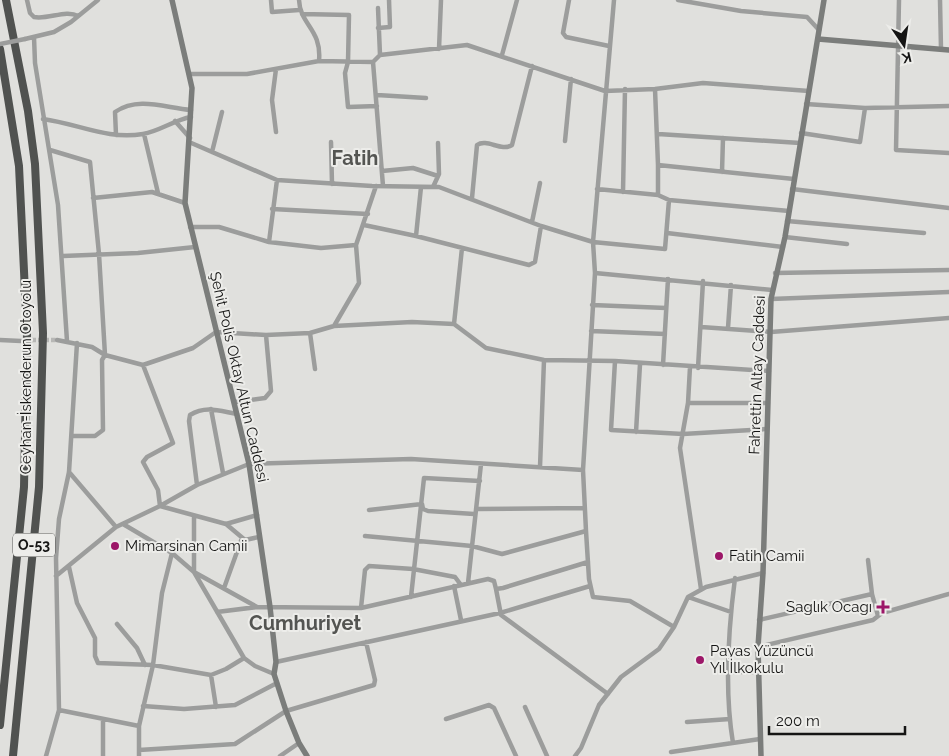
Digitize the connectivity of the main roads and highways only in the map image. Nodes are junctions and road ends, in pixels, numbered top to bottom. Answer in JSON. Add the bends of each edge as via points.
{"nodes":[{"id":1,"x":6,"y":0,"type":"edge"},
{"id":2,"x":0,"y":50,"type":"edge"},
{"id":3,"x":0,"y":726,"type":"edge"},
{"id":4,"x":13,"y":756,"type":"edge"}],
"edges":[{"from":1,"to":4,"type":"highway","name":"Ceyhan-İskenderun Otoyolu","number":"O-53","via":[[35,164],[43,333],[39,487]]},
{"from":2,"to":3,"type":"highway","name":"Ceyhan-İskenderun Otoyolu","number":"O-53","via":[[19,166],[28,334],[24,487]]}]}
